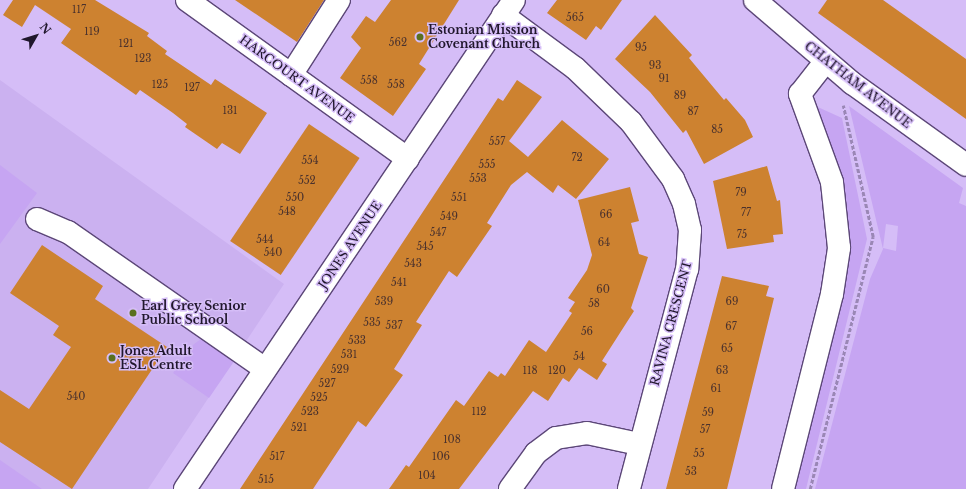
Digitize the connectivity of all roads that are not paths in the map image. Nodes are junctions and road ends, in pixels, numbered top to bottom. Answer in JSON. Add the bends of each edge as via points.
{"nodes":[{"id":1,"x":187,"y":0,"type":"edge"},
{"id":2,"x":339,"y":0,"type":"edge"},
{"id":3,"x":755,"y":0,"type":"edge"},
{"id":4,"x":509,"y":7,"type":"edge"},
{"id":5,"x":825,"y":62,"type":"junction"},
{"id":6,"x":291,"y":75,"type":"junction"},
{"id":7,"x":408,"y":159,"type":"junction"},
{"id":8,"x":966,"y":166,"type":"edge"},
{"id":9,"x":37,"y":219,"type":"dead end"},
{"id":10,"x":265,"y":369,"type":"junction"},
{"id":11,"x":639,"y":444,"type":"junction"},
{"id":12,"x":185,"y":489,"type":"edge"},
{"id":13,"x":510,"y":489,"type":"edge"},
{"id":14,"x":629,"y":489,"type":"edge"},
{"id":15,"x":783,"y":489,"type":"edge"}],
"edges":[{"from":1,"to":6,"type":"street","name":"HARCOURT AVENUE"},
{"from":2,"to":6,"type":"street"},
{"from":3,"to":5,"type":"street","name":"CHATHAM AVENUE"},
{"from":4,"to":7,"type":"street","name":"JONES AVENUE"},
{"from":4,"to":11,"type":"street","name":"RAVINA CRESCENT","via":[[626,116],[656,153],[684,204],[690,230],[688,263]]},
{"from":5,"to":8,"type":"street","name":"CHATHAM AVENUE"},
{"from":5,"to":15,"type":"street","via":[[800,94],[832,182],[839,248],[832,294]]},
{"from":6,"to":7,"type":"street","name":"HARCOURT AVENUE"},
{"from":7,"to":10,"type":"street","name":"JONES AVENUE"},
{"from":9,"to":10,"type":"street","via":[[68,232]]},
{"from":10,"to":12,"type":"street","name":"JONES AVENUE"},
{"from":11,"to":13,"type":"street","via":[[587,433],[556,438],[536,453]]},
{"from":11,"to":14,"type":"street","name":"RAVINA CRESCENT"}]}
